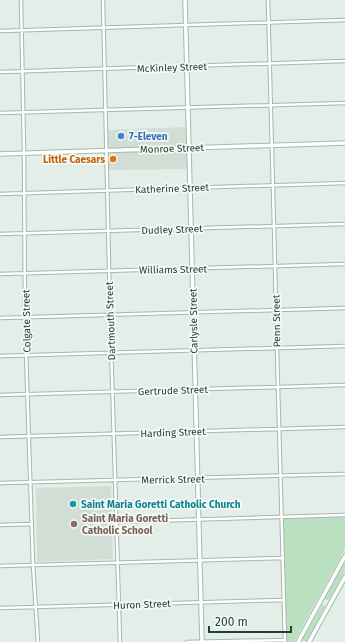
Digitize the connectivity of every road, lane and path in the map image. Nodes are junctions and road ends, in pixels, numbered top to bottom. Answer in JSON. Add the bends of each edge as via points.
{"nodes":[{"id":1,"x":21,"y":0,"type":"edge"},
{"id":2,"x":103,"y":0,"type":"edge"},
{"id":3,"x":185,"y":0,"type":"edge"},
{"id":4,"x":268,"y":0,"type":"edge"},
{"id":5,"x":345,"y":20,"type":"edge"},
{"id":6,"x":269,"y":22,"type":"junction"},
{"id":7,"x":186,"y":25,"type":"junction"},
{"id":8,"x":103,"y":27,"type":"junction"},
{"id":9,"x":21,"y":30,"type":"junction"},
{"id":10,"x":0,"y":31,"type":"edge"},
{"id":11,"x":345,"y":62,"type":"edge"},
{"id":12,"x":270,"y":64,"type":"junction"},
{"id":13,"x":187,"y":66,"type":"junction"},
{"id":14,"x":105,"y":69,"type":"junction"},
{"id":15,"x":22,"y":71,"type":"junction"},
{"id":16,"x":0,"y":72,"type":"edge"},
{"id":17,"x":345,"y":103,"type":"edge"},
{"id":18,"x":271,"y":105,"type":"junction"},
{"id":19,"x":188,"y":108,"type":"junction"},
{"id":20,"x":105,"y":110,"type":"junction"},
{"id":21,"x":23,"y":112,"type":"junction"},
{"id":22,"x":0,"y":113,"type":"edge"},
{"id":23,"x":345,"y":144,"type":"edge"},
{"id":24,"x":272,"y":146,"type":"junction"},
{"id":25,"x":189,"y":148,"type":"junction"},
{"id":26,"x":106,"y":150,"type":"junction"},
{"id":27,"x":0,"y":154,"type":"edge"},
{"id":28,"x":24,"y":154,"type":"junction"},
{"id":29,"x":345,"y":183,"type":"edge"},
{"id":30,"x":273,"y":185,"type":"junction"},
{"id":31,"x":190,"y":188,"type":"junction"},
{"id":32,"x":107,"y":190,"type":"junction"},
{"id":33,"x":24,"y":193,"type":"junction"},
{"id":34,"x":0,"y":194,"type":"edge"},
{"id":35,"x":345,"y":224,"type":"edge"},
{"id":36,"x":274,"y":226,"type":"junction"},
{"id":37,"x":191,"y":228,"type":"junction"},
{"id":38,"x":108,"y":231,"type":"junction"},
{"id":39,"x":0,"y":234,"type":"edge"},
{"id":40,"x":24,"y":234,"type":"junction"},
{"id":41,"x":345,"y":264,"type":"edge"},
{"id":42,"x":275,"y":266,"type":"junction"},
{"id":43,"x":192,"y":269,"type":"junction"},
{"id":44,"x":109,"y":271,"type":"junction"},
{"id":45,"x":0,"y":274,"type":"edge"},
{"id":46,"x":25,"y":274,"type":"junction"},
{"id":47,"x":345,"y":308,"type":"edge"},
{"id":48,"x":275,"y":309,"type":"junction"},
{"id":49,"x":193,"y":312,"type":"junction"},
{"id":50,"x":110,"y":314,"type":"junction"},
{"id":51,"x":25,"y":317,"type":"junction"},
{"id":52,"x":0,"y":318,"type":"edge"},
{"id":53,"x":345,"y":346,"type":"edge"},
{"id":54,"x":277,"y":348,"type":"junction"},
{"id":55,"x":194,"y":350,"type":"junction"},
{"id":56,"x":111,"y":353,"type":"junction"},
{"id":57,"x":0,"y":356,"type":"edge"},
{"id":58,"x":26,"y":356,"type":"junction"},
{"id":59,"x":345,"y":385,"type":"edge"},
{"id":60,"x":278,"y":387,"type":"junction"},
{"id":61,"x":195,"y":390,"type":"junction"},
{"id":62,"x":112,"y":392,"type":"junction"},
{"id":63,"x":28,"y":394,"type":"junction"},
{"id":64,"x":0,"y":395,"type":"edge"},
{"id":65,"x":345,"y":427,"type":"edge"},
{"id":66,"x":279,"y":429,"type":"junction"},
{"id":67,"x":196,"y":431,"type":"junction"},
{"id":68,"x":113,"y":434,"type":"junction"},
{"id":69,"x":0,"y":437,"type":"edge"},
{"id":70,"x":29,"y":437,"type":"junction"},
{"id":71,"x":345,"y":474,"type":"edge"},
{"id":72,"x":280,"y":476,"type":"junction"},
{"id":73,"x":197,"y":478,"type":"junction"},
{"id":74,"x":115,"y":480,"type":"junction"},
{"id":75,"x":0,"y":483,"type":"edge"},
{"id":76,"x":31,"y":483,"type":"junction"},
{"id":77,"x":345,"y":515,"type":"edge"},
{"id":78,"x":281,"y":517,"type":"junction"},
{"id":79,"x":199,"y":519,"type":"junction"},
{"id":80,"x":116,"y":522,"type":"junction"},
{"id":81,"x":32,"y":524,"type":"junction"},
{"id":82,"x":0,"y":525,"type":"edge"},
{"id":83,"x":283,"y":558,"type":"junction"},
{"id":84,"x":345,"y":558,"type":"edge"},
{"id":85,"x":200,"y":560,"type":"junction"},
{"id":86,"x":117,"y":563,"type":"junction"},
{"id":87,"x":33,"y":565,"type":"junction"},
{"id":88,"x":0,"y":566,"type":"edge"},
{"id":89,"x":345,"y":577,"type":"edge"},
{"id":90,"x":284,"y":600,"type":"junction"},
{"id":91,"x":321,"y":600,"type":"junction"},
{"id":92,"x":201,"y":602,"type":"junction"},
{"id":93,"x":118,"y":604,"type":"junction"},
{"id":94,"x":329,"y":605,"type":"junction"},
{"id":95,"x":36,"y":607,"type":"junction"},
{"id":96,"x":0,"y":608,"type":"edge"},
{"id":97,"x":285,"y":641,"type":"edge"},
{"id":98,"x":38,"y":642,"type":"edge"},
{"id":99,"x":120,"y":642,"type":"edge"},
{"id":100,"x":187,"y":642,"type":"edge"},
{"id":101,"x":202,"y":642,"type":"edge"},
{"id":102,"x":299,"y":642,"type":"edge"},
{"id":103,"x":309,"y":642,"type":"edge"}],
"edges":[{"from":1,"to":9,"type":"street","name":"Colgate Street"},
{"from":2,"to":8,"type":"street","name":"Dartmouth Street"},
{"from":3,"to":7,"type":"street","name":"Carlysle Street"},
{"from":4,"to":6,"type":"street","name":"Penn Street"},
{"from":5,"to":6,"type":"street"},
{"from":6,"to":7,"type":"street"},
{"from":6,"to":12,"type":"street","name":"Penn Street"},
{"from":7,"to":8,"type":"street"},
{"from":7,"to":13,"type":"street","name":"Carlysle Street"},
{"from":8,"to":9,"type":"street"},
{"from":8,"to":14,"type":"street","name":"Dartmouth Street"},
{"from":9,"to":10,"type":"street"},
{"from":9,"to":15,"type":"street","name":"Colgate Street"},
{"from":11,"to":12,"type":"street","name":"McKinley Street"},
{"from":12,"to":13,"type":"street","name":"McKinley Street"},
{"from":12,"to":18,"type":"street","name":"Penn Street"},
{"from":13,"to":14,"type":"street","name":"McKinley Street"},
{"from":13,"to":19,"type":"street","name":"Carlysle Street"},
{"from":14,"to":15,"type":"street","name":"McKinley Street"},
{"from":14,"to":20,"type":"street","name":"Dartmouth Street"},
{"from":15,"to":16,"type":"street","name":"McKinley Street"},
{"from":15,"to":21,"type":"street","name":"Colgate Street"},
{"from":17,"to":18,"type":"street"},
{"from":18,"to":19,"type":"street"},
{"from":18,"to":24,"type":"street","name":"Penn Street"},
{"from":19,"to":20,"type":"street"},
{"from":19,"to":25,"type":"street","name":"Carlysle Street"},
{"from":20,"to":21,"type":"street"},
{"from":20,"to":26,"type":"street","name":"Dartmouth Street"},
{"from":21,"to":22,"type":"street"},
{"from":21,"to":28,"type":"street","name":"Colgate Street"},
{"from":23,"to":24,"type":"street","name":"Monroe Street"},
{"from":24,"to":25,"type":"street","name":"Monroe Street"},
{"from":24,"to":30,"type":"street","name":"Penn Street"},
{"from":25,"to":26,"type":"street","name":"Monroe Street"},
{"from":25,"to":31,"type":"street","name":"Carlysle Street"},
{"from":26,"to":28,"type":"street","name":"Monroe Street"},
{"from":26,"to":32,"type":"street","name":"Dartmouth Street"},
{"from":27,"to":28,"type":"street","name":"Monroe Street"},
{"from":28,"to":33,"type":"street","name":"Colgate Street"},
{"from":29,"to":30,"type":"street","name":"Katherine Street"},
{"from":30,"to":31,"type":"street","name":"Katherine Street"},
{"from":30,"to":36,"type":"street","name":"Penn Street"},
{"from":31,"to":32,"type":"street","name":"Katherine Street"},
{"from":31,"to":37,"type":"street","name":"Carlysle Street"},
{"from":32,"to":33,"type":"street","name":"Katherine Street"},
{"from":32,"to":38,"type":"street","name":"Dartmouth Street"},
{"from":33,"to":34,"type":"street","name":"Katherine Street"},
{"from":33,"to":40,"type":"street","name":"Colgate Street"},
{"from":35,"to":36,"type":"street","name":"Dudley Street"},
{"from":36,"to":37,"type":"street","name":"Dudley Street"},
{"from":36,"to":42,"type":"street","name":"Penn Street"},
{"from":37,"to":38,"type":"street","name":"Dudley Street"},
{"from":37,"to":43,"type":"street","name":"Carlysle Street"},
{"from":38,"to":40,"type":"street","name":"Dudley Street"},
{"from":38,"to":44,"type":"street","name":"Dartmouth Street"},
{"from":39,"to":40,"type":"street","name":"Dudley Street"},
{"from":40,"to":46,"type":"street","name":"Colgate Street"},
{"from":41,"to":42,"type":"street","name":"Williams Street"},
{"from":42,"to":43,"type":"street","name":"Williams Street"},
{"from":42,"to":48,"type":"street","name":"Penn Street"},
{"from":43,"to":44,"type":"street","name":"Williams Street"},
{"from":43,"to":49,"type":"street","name":"Carlysle Street"},
{"from":44,"to":46,"type":"street","name":"Williams Street"},
{"from":44,"to":50,"type":"street","name":"Dartmouth Street"},
{"from":45,"to":46,"type":"street","name":"Williams Street"},
{"from":46,"to":51,"type":"street","name":"Colgate Street"},
{"from":47,"to":48,"type":"street"},
{"from":48,"to":49,"type":"street"},
{"from":48,"to":54,"type":"street","name":"Penn Street"},
{"from":49,"to":50,"type":"street"},
{"from":49,"to":55,"type":"street","name":"Carlysle Street"},
{"from":50,"to":51,"type":"street"},
{"from":50,"to":56,"type":"street","name":"Dartmouth Street"},
{"from":51,"to":52,"type":"street"},
{"from":51,"to":58,"type":"street","name":"Colgate Street"},
{"from":53,"to":54,"type":"street"},
{"from":54,"to":55,"type":"street"},
{"from":54,"to":60,"type":"street","name":"Penn Street"},
{"from":55,"to":56,"type":"street"},
{"from":55,"to":61,"type":"street","name":"Carlysle Street"},
{"from":56,"to":58,"type":"street"},
{"from":56,"to":62,"type":"street","name":"Dartmouth Street"},
{"from":57,"to":58,"type":"street"},
{"from":58,"to":63,"type":"street","name":"Colgate Street"},
{"from":59,"to":60,"type":"street","name":"Gertrude Street"},
{"from":60,"to":61,"type":"street","name":"Gertrude Street"},
{"from":60,"to":66,"type":"street","name":"Penn Street"},
{"from":61,"to":62,"type":"street","name":"Gertrude Street"},
{"from":61,"to":67,"type":"street","name":"Carlysle Street"},
{"from":62,"to":63,"type":"street","name":"Gertrude Street"},
{"from":62,"to":68,"type":"street","name":"Dartmouth Street"},
{"from":63,"to":64,"type":"street","name":"Gertrude Street"},
{"from":63,"to":70,"type":"street","name":"Colgate Street"},
{"from":65,"to":66,"type":"street","name":"Harding Street"},
{"from":66,"to":67,"type":"street","name":"Harding Street"},
{"from":66,"to":72,"type":"street","name":"Penn Street"},
{"from":67,"to":68,"type":"street","name":"Harding Street"},
{"from":67,"to":73,"type":"street","name":"Carlysle Street"},
{"from":68,"to":70,"type":"street","name":"Harding Street"},
{"from":68,"to":74,"type":"street","name":"Dartmouth Street"},
{"from":69,"to":70,"type":"street","name":"Harding Street"},
{"from":70,"to":76,"type":"street","name":"Colgate Street"},
{"from":71,"to":72,"type":"street","name":"Merrick Street"},
{"from":72,"to":73,"type":"street","name":"Merrick Street"},
{"from":72,"to":78,"type":"street","name":"Penn Street"},
{"from":73,"to":74,"type":"street","name":"Merrick Street"},
{"from":73,"to":79,"type":"street","name":"Carlysle Street"},
{"from":74,"to":76,"type":"street","name":"Merrick Street"},
{"from":74,"to":80,"type":"street","name":"Dartmouth Street"},
{"from":75,"to":76,"type":"street","name":"Merrick Street"},
{"from":76,"to":81,"type":"street","name":"Colgate Street"},
{"from":77,"to":78,"type":"street"},
{"from":78,"to":79,"type":"street"},
{"from":78,"to":83,"type":"street","name":"Penn Street"},
{"from":79,"to":80,"type":"street"},
{"from":79,"to":85,"type":"street","name":"Carlysle Street"},
{"from":80,"to":86,"type":"street","name":"Dartmouth Street"},
{"from":81,"to":82,"type":"street"},
{"from":81,"to":87,"type":"street","name":"Colgate Street"},
{"from":83,"to":85,"type":"street"},
{"from":83,"to":90,"type":"street","name":"Penn Street"},
{"from":84,"to":91,"type":"street"},
{"from":85,"to":86,"type":"street"},
{"from":85,"to":92,"type":"street","name":"Carlysle Street"},
{"from":86,"to":87,"type":"street"},
{"from":86,"to":93,"type":"street","name":"Dartmouth Street"},
{"from":87,"to":88,"type":"street"},
{"from":87,"to":95,"type":"street","name":"Colgate Street"},
{"from":89,"to":94,"type":"street"},
{"from":90,"to":92,"type":"street","name":"Huron Street"},
{"from":90,"to":97,"type":"street","name":"Penn Street"},
{"from":91,"to":94,"type":"street"},
{"from":91,"to":102,"type":"street"},
{"from":92,"to":93,"type":"street","name":"Huron Street"},
{"from":92,"to":101,"type":"street","name":"Carlysle Street"},
{"from":93,"to":95,"type":"street","name":"Huron Street"},
{"from":93,"to":99,"type":"street","name":"Dartmouth Street"},
{"from":94,"to":103,"type":"street"},
{"from":95,"to":96,"type":"street","name":"Huron Street"},
{"from":95,"to":98,"type":"street","name":"Colgate Street"},
{"from":97,"to":101,"type":"street"},
{"from":100,"to":101,"type":"street"}]}
